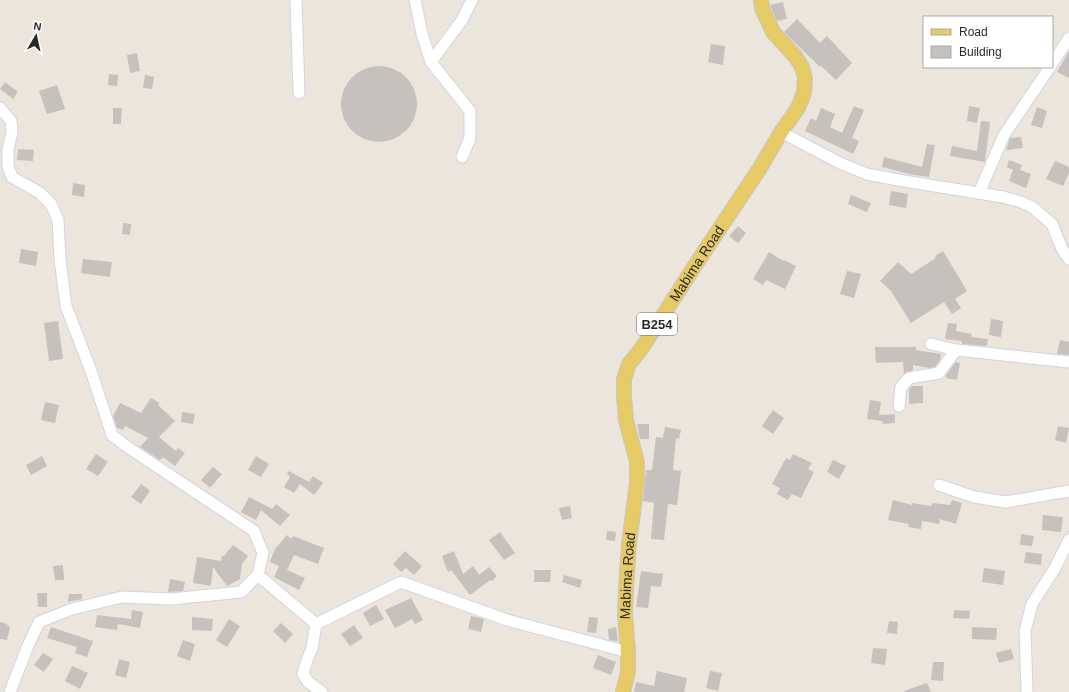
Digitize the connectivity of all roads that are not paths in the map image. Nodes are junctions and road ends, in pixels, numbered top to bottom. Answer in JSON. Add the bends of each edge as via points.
{"nodes":[{"id":1,"x":296,"y":0,"type":"edge"},
{"id":2,"x":415,"y":0,"type":"edge"},
{"id":3,"x":472,"y":0,"type":"edge"},
{"id":4,"x":761,"y":0,"type":"edge"},
{"id":5,"x":1069,"y":38,"type":"edge"},
{"id":6,"x":431,"y":62,"type":"junction"},
{"id":7,"x":1053,"y":62,"type":"edge"},
{"id":8,"x":1049,"y":68,"type":"edge"},
{"id":9,"x":299,"y":93,"type":"dead end"},
{"id":10,"x":0,"y":108,"type":"edge"},
{"id":11,"x":781,"y":132,"type":"junction"},
{"id":12,"x":462,"y":157,"type":"dead end"},
{"id":13,"x":979,"y":193,"type":"junction"},
{"id":14,"x":1069,"y":258,"type":"edge"},
{"id":15,"x":931,"y":344,"type":"dead end"},
{"id":16,"x":956,"y":350,"type":"junction"},
{"id":17,"x":1069,"y":362,"type":"edge"},
{"id":18,"x":899,"y":406,"type":"dead end"},
{"id":19,"x":939,"y":485,"type":"dead end"},
{"id":20,"x":1069,"y":491,"type":"edge"},
{"id":21,"x":1069,"y":540,"type":"edge"},
{"id":22,"x":258,"y":574,"type":"junction"},
{"id":23,"x":316,"y":624,"type":"junction"},
{"id":24,"x":628,"y":652,"type":"junction"},
{"id":25,"x":10,"y":692,"type":"edge"},
{"id":26,"x":322,"y":692,"type":"edge"},
{"id":27,"x":623,"y":692,"type":"edge"},
{"id":28,"x":1027,"y":692,"type":"edge"}],
"edges":[{"from":1,"to":9,"type":"street"},
{"from":2,"to":6,"type":"street"},
{"from":3,"to":6,"type":"street","via":[[462,20]]},
{"from":4,"to":11,"type":"main road","name":"Mabima Road","number":"B254","via":[[773,32],[795,56],[805,78],[804,93],[798,108]]},
{"from":5,"to":7,"type":"street"},
{"from":6,"to":12,"type":"street","via":[[470,110],[470,138]]},
{"from":8,"to":13,"type":"street","via":[[1004,135]]},
{"from":10,"to":22,"type":"street","via":[[11,121],[8,166],[12,177],[40,193],[51,204],[58,220],[66,306],[112,435],[254,531],[263,553]]},
{"from":11,"to":13,"type":"street","via":[[867,174]]},
{"from":11,"to":24,"type":"main road","name":"Mabima Road","number":"B254","via":[[760,168],[629,364],[624,379],[626,420],[637,462],[626,588]]},
{"from":13,"to":14,"type":"street","via":[[1021,202],[1044,216],[1052,224],[1059,243]]},
{"from":15,"to":16,"type":"street"},
{"from":16,"to":17,"type":"street"},
{"from":16,"to":18,"type":"street","via":[[939,373],[909,378],[901,387]]},
{"from":19,"to":20,"type":"street","via":[[974,497],[1006,502]]},
{"from":21,"to":28,"type":"street","via":[[1032,604],[1025,631]]},
{"from":22,"to":23,"type":"street"},
{"from":22,"to":25,"type":"street","via":[[241,592],[171,599],[122,597],[39,622]]},
{"from":23,"to":24,"type":"street","via":[[401,582],[507,620]]},
{"from":23,"to":26,"type":"street","via":[[312,648],[303,674],[308,682]]},
{"from":24,"to":27,"type":"main road","name":"Mabima Road","number":"B254","via":[[628,672]]}]}
